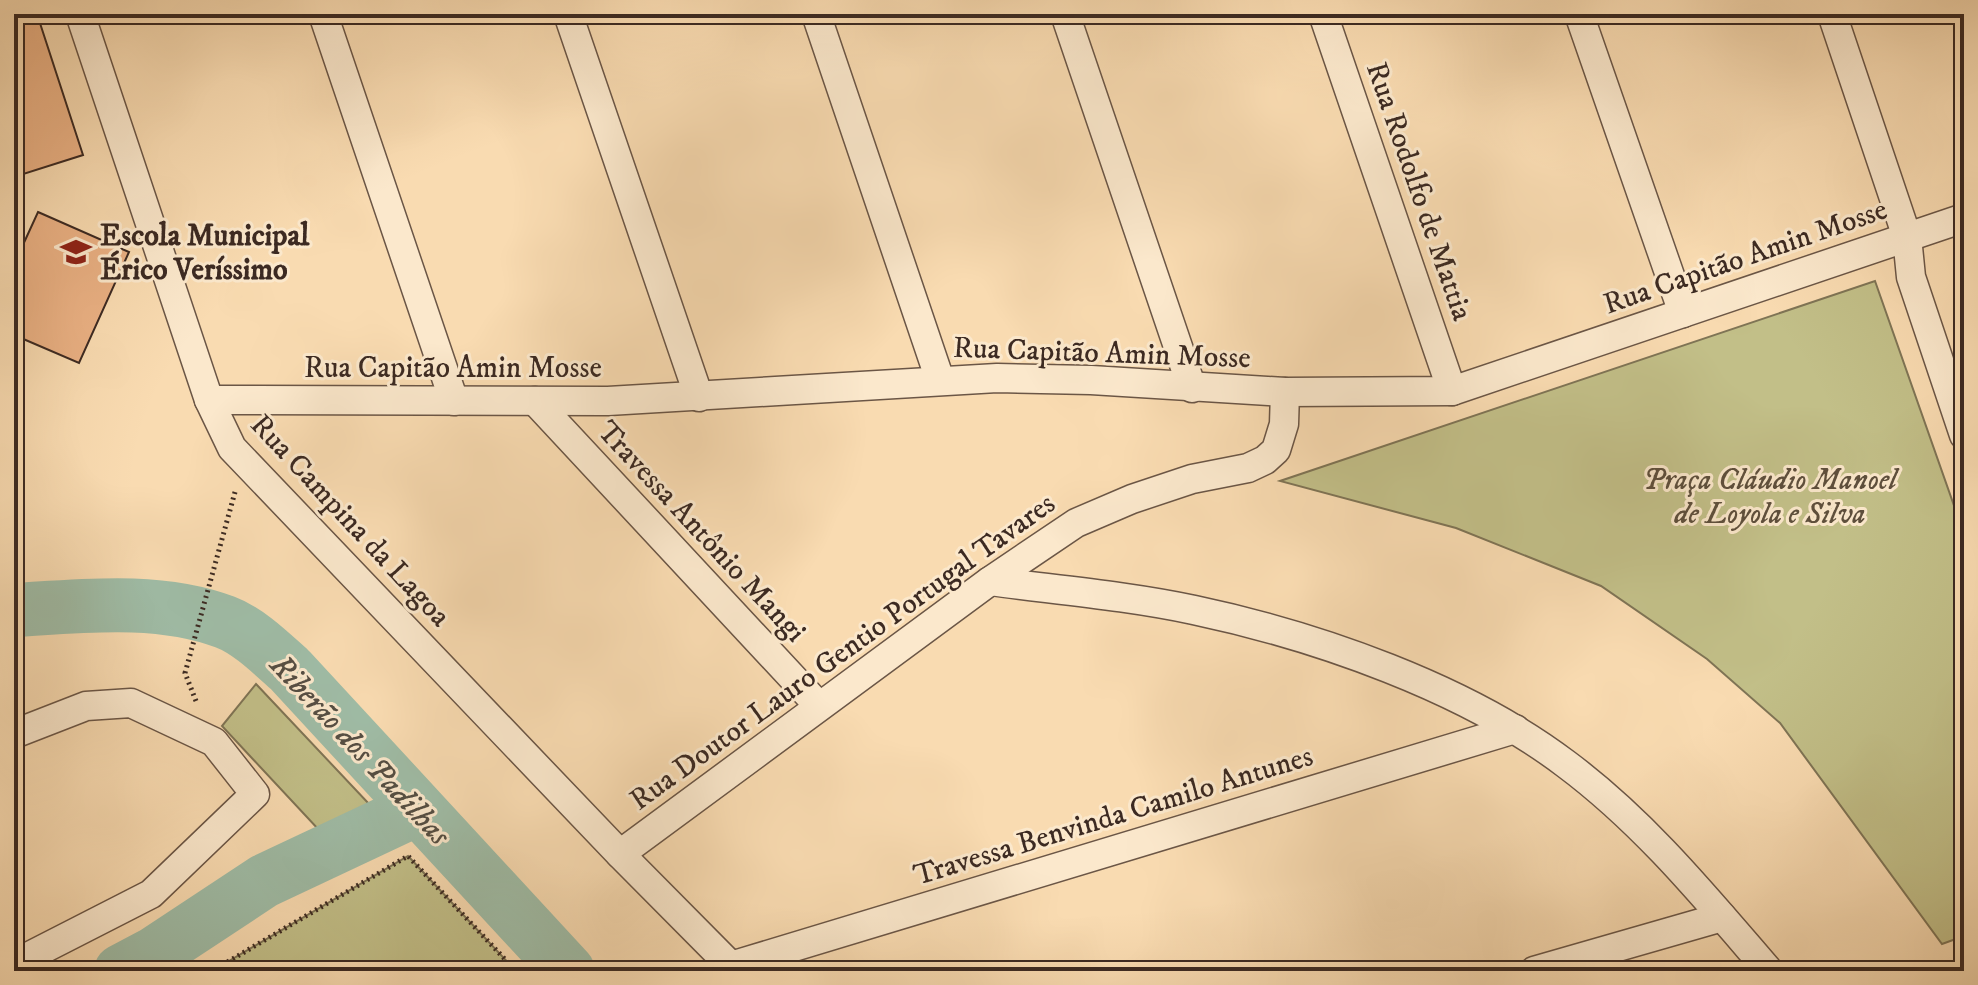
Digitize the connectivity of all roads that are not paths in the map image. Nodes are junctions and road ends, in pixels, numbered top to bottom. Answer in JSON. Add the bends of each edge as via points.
{"nodes":[{"id":1,"x":80,"y":14,"type":"edge"},
{"id":2,"x":323,"y":14,"type":"edge"},
{"id":3,"x":568,"y":14,"type":"edge"},
{"id":4,"x":816,"y":14,"type":"edge"},
{"id":5,"x":1065,"y":14,"type":"edge"},
{"id":6,"x":1323,"y":14,"type":"edge"},
{"id":7,"x":1579,"y":14,"type":"edge"},
{"id":8,"x":1832,"y":14,"type":"edge"},
{"id":9,"x":1964,"y":218,"type":"edge"},
{"id":10,"x":1907,"y":237,"type":"junction"},
{"id":11,"x":1683,"y":313,"type":"junction"},
{"id":12,"x":940,"y":380,"type":"junction"},
{"id":13,"x":1192,"y":388,"type":"junction"},
{"id":14,"x":1452,"y":391,"type":"junction"},
{"id":15,"x":1285,"y":392,"type":"junction"},
{"id":16,"x":699,"y":397,"type":"junction"},
{"id":17,"x":209,"y":400,"type":"junction"},
{"id":18,"x":454,"y":401,"type":"junction"},
{"id":19,"x":535,"y":401,"type":"junction"},
{"id":20,"x":1964,"y":435,"type":"edge"},
{"id":21,"x":990,"y":581,"type":"junction"},
{"id":22,"x":819,"y":706,"type":"junction"},
{"id":23,"x":1515,"y":729,"type":"junction"},
{"id":24,"x":14,"y":734,"type":"edge"},
{"id":25,"x":620,"y":854,"type":"junction"},
{"id":26,"x":1722,"y":917,"type":"junction"},
{"id":27,"x":14,"y":964,"type":"edge"},
{"id":28,"x":733,"y":968,"type":"edge"},
{"id":29,"x":1534,"y":971,"type":"edge"},
{"id":30,"x":1769,"y":971,"type":"edge"}],
"edges":[{"from":1,"to":17,"type":"street","name":"Rua Campina da Lagoa"},
{"from":2,"to":18,"type":"street"},
{"from":3,"to":16,"type":"street"},
{"from":4,"to":12,"type":"street"},
{"from":5,"to":13,"type":"street"},
{"from":6,"to":14,"type":"street","name":"Rua Rodolfo de Mattia"},
{"from":7,"to":11,"type":"street"},
{"from":8,"to":10,"type":"street"},
{"from":9,"to":10,"type":"street","name":"Rua Capitão Amin Mosse"},
{"from":10,"to":11,"type":"street","name":"Rua Capitão Amin Mosse"},
{"from":10,"to":20,"type":"street","via":[[1911,277]]},
{"from":11,"to":14,"type":"street","name":"Rua Capitão Amin Mosse"},
{"from":12,"to":13,"type":"street","name":"Rua Capitão Amin Mosse","via":[[1091,380]]},
{"from":12,"to":16,"type":"street","name":"Rua Capitão Amin Mosse"},
{"from":13,"to":15,"type":"street","name":"Rua Capitão Amin Mosse"},
{"from":14,"to":15,"type":"street","name":"Rua Capitão Amin Mosse"},
{"from":15,"to":21,"type":"street","name":"Rua Doutor Lauro Gentio Portugal Tavares","via":[[1284,424],[1276,450],[1265,460],[1108,508],[1055,535]]},
{"from":16,"to":19,"type":"street","name":"Rua Capitão Amin Mosse"},
{"from":17,"to":18,"type":"street","name":"Rua Capitão Amin Mosse"},
{"from":17,"to":25,"type":"street","name":"Rua Campina da Lagoa","via":[[244,462]]},
{"from":18,"to":19,"type":"street","name":"Rua Capitão Amin Mosse"},
{"from":19,"to":22,"type":"street","name":"Travessa Antônio Mangi"},
{"from":21,"to":22,"type":"street","name":"Rua Doutor Lauro Gentio Portugal Tavares"},
{"from":21,"to":23,"type":"street","via":[[1192,609],[1255,625],[1387,669]]},
{"from":22,"to":25,"type":"street","name":"Rua Doutor Lauro Gentio Portugal Tavares"},
{"from":23,"to":26,"type":"street","via":[[1621,809]]},
{"from":23,"to":28,"type":"street","name":"Travessa Benvinda Camilo Antunes"},
{"from":24,"to":27,"type":"street","via":[[86,706],[131,703],[214,742],[255,794],[151,894]]},
{"from":25,"to":28,"type":"street","name":"Rua Campina da Lagoa"},
{"from":26,"to":29,"type":"street"},
{"from":26,"to":30,"type":"street"}]}
